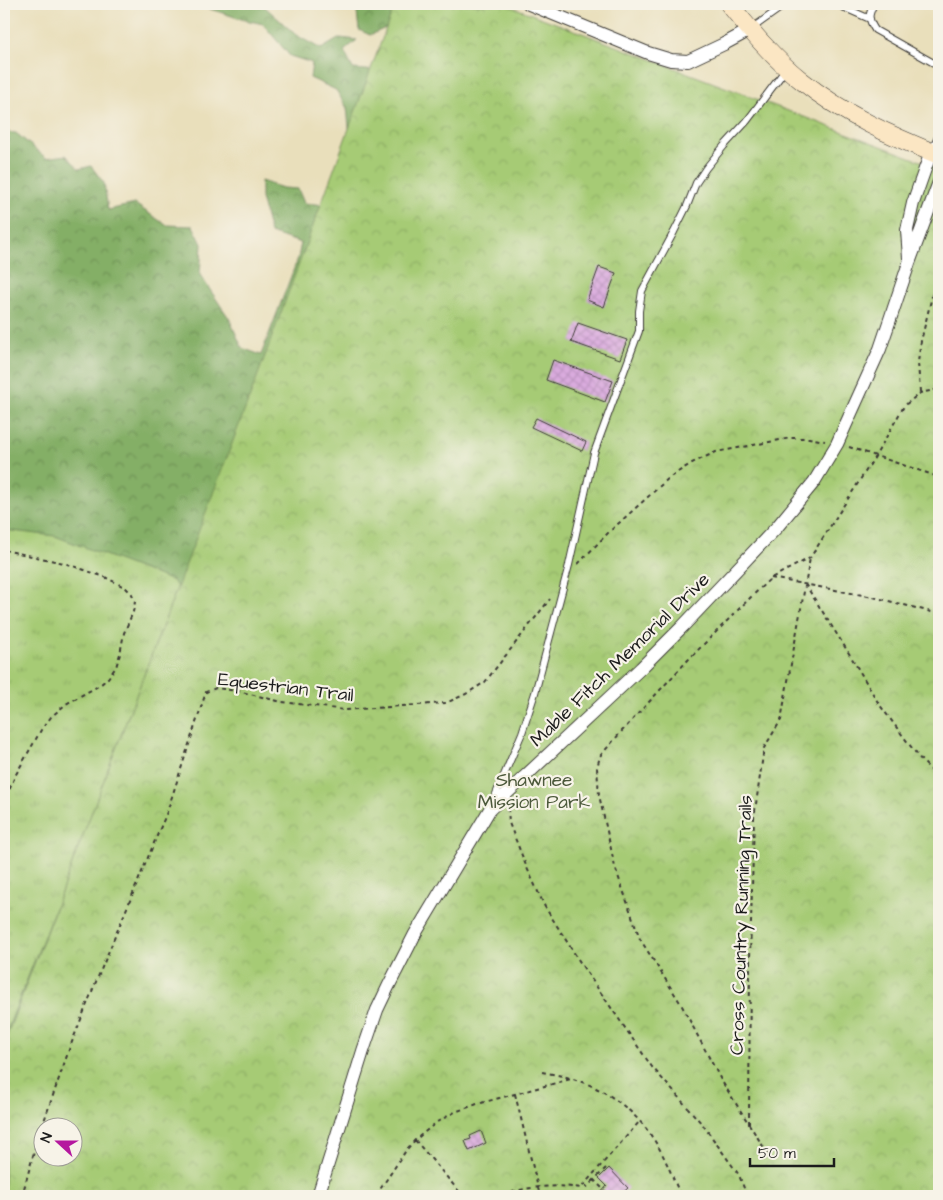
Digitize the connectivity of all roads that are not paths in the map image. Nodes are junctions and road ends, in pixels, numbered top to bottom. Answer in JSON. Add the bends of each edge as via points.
{"nodes":[{"id":1,"x":530,"y":4,"type":"edge"},
{"id":2,"x":729,"y":4,"type":"edge"},
{"id":3,"x":786,"y":4,"type":"edge"},
{"id":4,"x":836,"y":4,"type":"edge"},
{"id":5,"x":874,"y":4,"type":"edge"},
{"id":6,"x":870,"y":19,"type":"junction"},
{"id":7,"x":750,"y":30,"type":"junction"},
{"id":8,"x":939,"y":66,"type":"edge"},
{"id":9,"x":787,"y":68,"type":"junction"},
{"id":10,"x":939,"y":135,"type":"edge"},
{"id":11,"x":935,"y":153,"type":"edge"},
{"id":12,"x":939,"y":182,"type":"edge"},
{"id":13,"x":909,"y":263,"type":"junction"},
{"id":14,"x":490,"y":809,"type":"junction"},
{"id":15,"x":318,"y":1196,"type":"edge"}],
"edges":[{"from":1,"to":7,"type":"street","via":[[671,60],[688,61]]},
{"from":2,"to":7,"type":"main road"},
{"from":3,"to":7,"type":"lane"},
{"from":4,"to":6,"type":"lane"},
{"from":5,"to":6,"type":"lane"},
{"from":6,"to":8,"type":"lane","via":[[875,30]]},
{"from":7,"to":9,"type":"main road"},
{"from":9,"to":11,"type":"main road","via":[[853,115]]},
{"from":9,"to":14,"type":"lane","via":[[696,183],[642,291],[639,331],[594,453],[534,693],[522,733]]},
{"from":10,"to":11,"type":"lane"},
{"from":11,"to":13,"type":"street","name":"Mable Fitch Memorial Drive","via":[[914,202],[907,230]]},
{"from":12,"to":13,"type":"street","name":"Mable Fitch Memorial Drive"},
{"from":13,"to":14,"type":"street","name":"Mable Fitch Memorial Drive","via":[[880,349],[837,444],[814,482],[777,527],[683,626]]},
{"from":14,"to":15,"type":"street","name":"Mable Fitch Memorial Drive","via":[[415,934],[377,1010]]}]}
